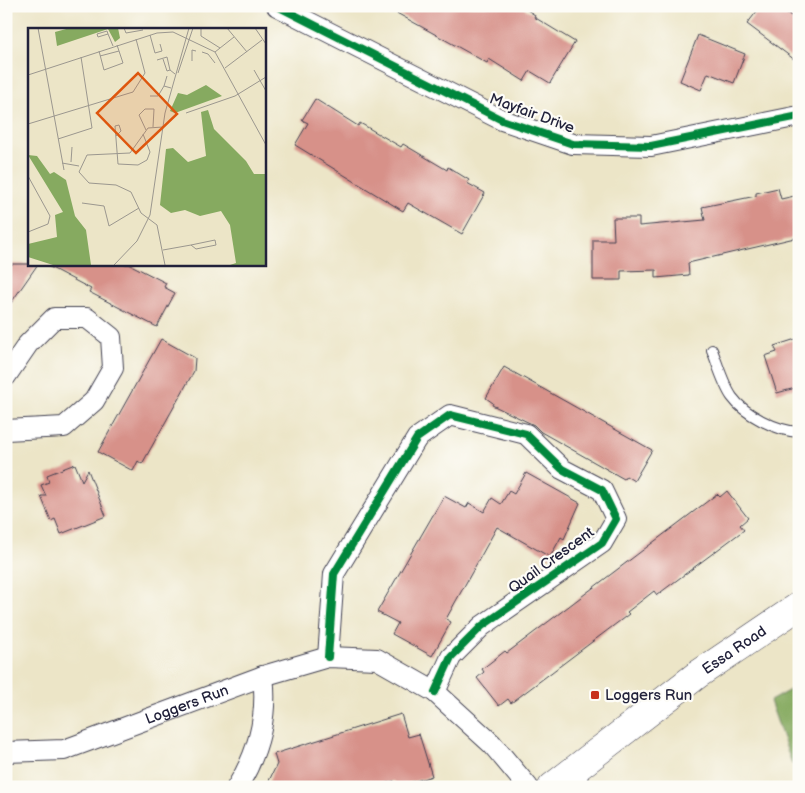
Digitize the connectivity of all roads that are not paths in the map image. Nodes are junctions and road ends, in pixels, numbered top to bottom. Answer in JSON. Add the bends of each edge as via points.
{"nodes":[{"id":1,"x":277,"y":6,"type":"edge"},
{"id":2,"x":799,"y":116,"type":"edge"},
{"id":3,"x":712,"y":350,"type":"dead end"},
{"id":4,"x":6,"y":376,"type":"edge"},
{"id":5,"x":6,"y":430,"type":"edge"},
{"id":6,"x":799,"y":432,"type":"edge"},
{"id":7,"x":799,"y":606,"type":"edge"},
{"id":8,"x":328,"y":657,"type":"junction"},
{"id":9,"x":262,"y":676,"type":"junction"},
{"id":10,"x":435,"y":692,"type":"junction"},
{"id":11,"x":6,"y":752,"type":"edge"},
{"id":12,"x":583,"y":774,"type":"edge"},
{"id":13,"x":237,"y":787,"type":"edge"},
{"id":14,"x":528,"y":787,"type":"edge"},
{"id":15,"x":552,"y":787,"type":"edge"}],
"edges":[{"from":1,"to":2,"type":"street","name":"Mayfair Drive","via":[[502,120],[573,144],[651,146]]},
{"from":3,"to":6,"type":"lane","via":[[732,397],[762,422],[785,432]]},
{"from":4,"to":5,"type":"street","via":[[28,344],[54,318],[87,318],[111,337],[114,368],[94,401],[64,427]]},
{"from":7,"to":12,"type":"main road","name":"Essa Road","via":[[697,675]]},
{"from":8,"to":9,"type":"street","name":"Loggers Run"},
{"from":8,"to":10,"type":"street","name":"Loggers Run","via":[[377,659]]},
{"from":8,"to":10,"type":"street","name":"Quail Crescent","via":[[334,574],[417,438],[450,415],[526,434],[562,469],[602,490],[616,519],[602,543],[482,626],[451,657]]},
{"from":9,"to":11,"type":"street","name":"Loggers Run","via":[[64,750]]},
{"from":9,"to":13,"type":"street","via":[[266,702],[260,736],[247,772]]},
{"from":10,"to":14,"type":"street","name":"Loggers Run","via":[[492,744]]},
{"from":12,"to":15,"type":"main road","name":"Essa Road"}]}
